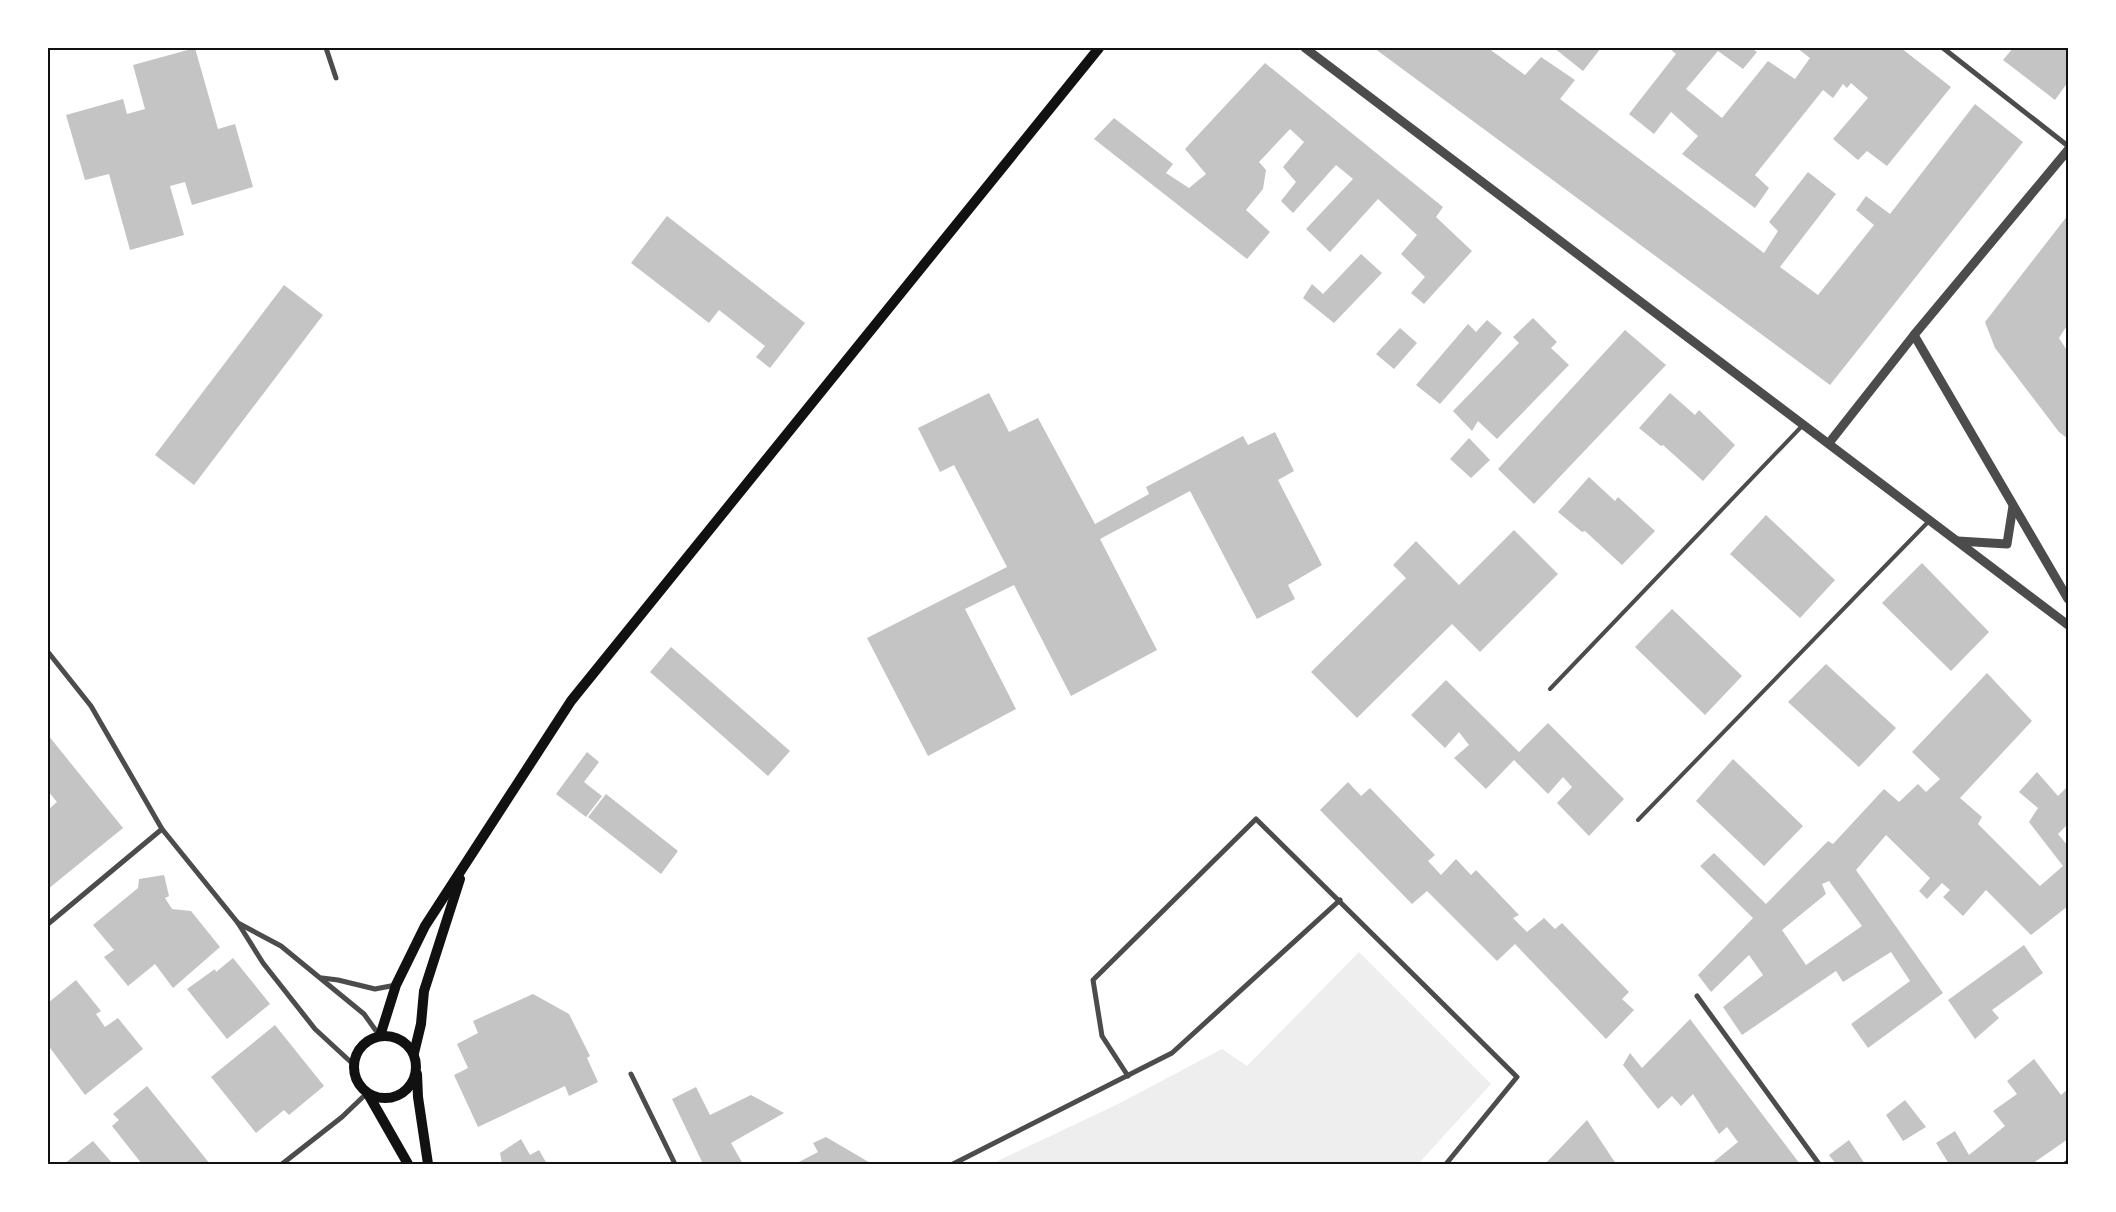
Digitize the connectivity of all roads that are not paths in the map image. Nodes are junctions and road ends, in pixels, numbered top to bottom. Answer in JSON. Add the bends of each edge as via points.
{"nodes":[{"id":1,"x":326,"y":48,"type":"edge"},
{"id":2,"x":1099,"y":48,"type":"edge"},
{"id":3,"x":1305,"y":48,"type":"edge"},
{"id":4,"x":1943,"y":48,"type":"edge"},
{"id":5,"x":336,"y":78,"type":"dead end"},
{"id":6,"x":2068,"y":148,"type":"edge"},
{"id":7,"x":1914,"y":335,"type":"junction"},
{"id":8,"x":1804,"y":424,"type":"junction"},
{"id":9,"x":1829,"y":443,"type":"junction"},
{"id":10,"x":2013,"y":506,"type":"junction"},
{"id":11,"x":1930,"y":520,"type":"junction"},
{"id":12,"x":1957,"y":541,"type":"junction"},
{"id":13,"x":2068,"y":599,"type":"edge"},
{"id":14,"x":2068,"y":625,"type":"edge"},
{"id":15,"x":48,"y":652,"type":"edge"},
{"id":16,"x":1550,"y":689,"type":"dead end"},
{"id":17,"x":1638,"y":820,"type":"dead end"},
{"id":18,"x":162,"y":829,"type":"junction"},
{"id":19,"x":463,"y":868,"type":"junction"},
{"id":20,"x":1340,"y":900,"type":"junction"},
{"id":21,"x":238,"y":923,"type":"junction"},
{"id":22,"x":48,"y":924,"type":"edge"},
{"id":23,"x":322,"y":978,"type":"junction"},
{"id":24,"x":396,"y":985,"type":"junction"},
{"id":25,"x":1697,"y":996,"type":"dead end"},
{"id":26,"x":380,"y":1036,"type":"junction"},
{"id":27,"x":414,"y":1053,"type":"junction"},
{"id":28,"x":354,"y":1065,"type":"junction"},
{"id":29,"x":417,"y":1069,"type":"junction"},
{"id":30,"x":631,"y":1074,"type":"dead end"},
{"id":31,"x":1128,"y":1076,"type":"junction"},
{"id":32,"x":368,"y":1093,"type":"junction"},
{"id":33,"x":2068,"y":1162,"type":"edge"},
{"id":34,"x":282,"y":1164,"type":"edge"},
{"id":35,"x":408,"y":1164,"type":"edge"},
{"id":36,"x":428,"y":1164,"type":"edge"},
{"id":37,"x":676,"y":1164,"type":"edge"},
{"id":38,"x":953,"y":1164,"type":"edge"},
{"id":39,"x":1446,"y":1164,"type":"edge"},
{"id":40,"x":1819,"y":1164,"type":"edge"},
{"id":41,"x":2065,"y":1164,"type":"edge"}],
"edges":[{"from":1,"to":5,"type":"street"},
{"from":2,"to":19,"type":"main road","via":[[571,701]]},
{"from":3,"to":8,"type":"street"},
{"from":4,"to":6,"type":"street"},
{"from":6,"to":7,"type":"street"},
{"from":7,"to":9,"type":"street"},
{"from":7,"to":10,"type":"street"},
{"from":8,"to":9,"type":"street"},
{"from":8,"to":16,"type":"lane"},
{"from":9,"to":11,"type":"street"},
{"from":10,"to":12,"type":"street","via":[[2007,544]]},
{"from":10,"to":13,"type":"street"},
{"from":11,"to":12,"type":"street"},
{"from":11,"to":17,"type":"lane"},
{"from":12,"to":14,"type":"street"},
{"from":15,"to":18,"type":"street","via":[[91,706]]},
{"from":18,"to":21,"type":"street"},
{"from":18,"to":22,"type":"street"},
{"from":19,"to":24,"type":"main road","via":[[425,926]]},
{"from":19,"to":27,"type":"main road","via":[[424,991]]},
{"from":20,"to":31,"type":"street","via":[[1172,1053]]},
{"from":20,"to":31,"type":"street","via":[[1256,819],[1093,980],[1102,1036]]},
{"from":20,"to":39,"type":"street","via":[[1517,1077]]},
{"from":21,"to":23,"type":"street","via":[[281,946]]},
{"from":21,"to":28,"type":"street","via":[[263,963],[315,1029]]},
{"from":23,"to":24,"type":"street","via":[[375,989]]},
{"from":23,"to":26,"type":"street","via":[[364,1014]]},
{"from":24,"to":26,"type":"main road"},
{"from":25,"to":40,"type":"street"},
{"from":26,"to":27,"type":"main road","via":[[400,1038]]},
{"from":26,"to":28,"type":"main road","via":[[362,1046]]},
{"from":27,"to":29,"type":"main road"},
{"from":28,"to":32,"type":"main road","via":[[355,1076]]},
{"from":29,"to":32,"type":"main road","via":[[408,1089],[399,1095],[378,1098]]},
{"from":29,"to":36,"type":"main road"},
{"from":30,"to":37,"type":"street"},
{"from":31,"to":38,"type":"street"},
{"from":32,"to":34,"type":"street"},
{"from":32,"to":35,"type":"main road"},
{"from":33,"to":41,"type":"street"}]}
